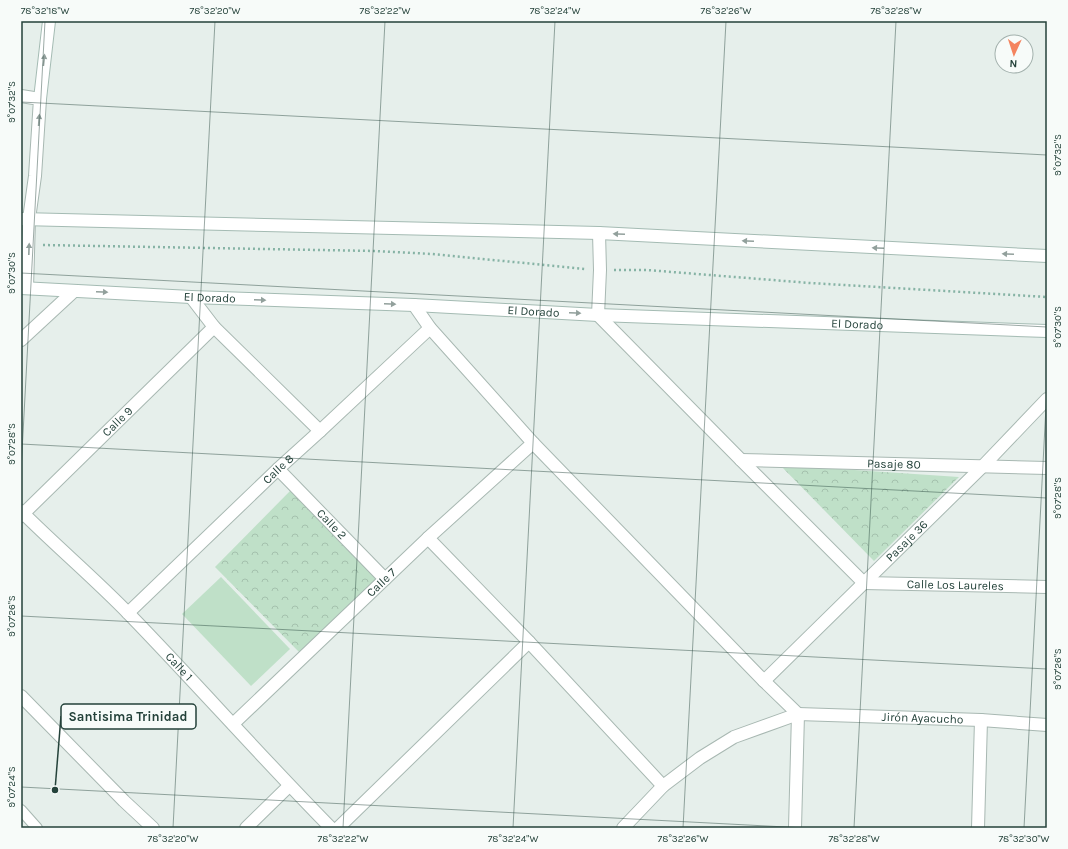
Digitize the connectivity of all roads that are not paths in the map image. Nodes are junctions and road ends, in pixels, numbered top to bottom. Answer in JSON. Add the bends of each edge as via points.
{"nodes":[{"id":1,"x":49,"y":21,"type":"edge"},
{"id":2,"x":21,"y":96,"type":"edge"},
{"id":3,"x":40,"y":99,"type":"junction"},
{"id":4,"x":25,"y":219,"type":"edge"},
{"id":5,"x":598,"y":233,"type":"junction"},
{"id":6,"x":1047,"y":256,"type":"edge"},
{"id":7,"x":24,"y":288,"type":"edge"},
{"id":8,"x":74,"y":290,"type":"junction"},
{"id":9,"x":191,"y":297,"type":"junction"},
{"id":10,"x":414,"y":305,"type":"junction"},
{"id":11,"x":598,"y":315,"type":"junction"},
{"id":12,"x":214,"y":327,"type":"junction"},
{"id":13,"x":430,"y":328,"type":"junction"},
{"id":14,"x":1047,"y":331,"type":"edge"},
{"id":15,"x":21,"y":340,"type":"edge"},
{"id":16,"x":1047,"y":399,"type":"edge"},
{"id":17,"x":320,"y":431,"type":"junction"},
{"id":18,"x":533,"y":444,"type":"junction"},
{"id":19,"x":741,"y":460,"type":"junction"},
{"id":20,"x":983,"y":466,"type":"junction"},
{"id":21,"x":1047,"y":468,"type":"edge"},
{"id":22,"x":278,"y":469,"type":"junction"},
{"id":23,"x":22,"y":513,"type":"edge"},
{"id":24,"x":428,"y":538,"type":"junction"},
{"id":25,"x":385,"y":579,"type":"junction"},
{"id":26,"x":864,"y":583,"type":"junction"},
{"id":27,"x":1047,"y":587,"type":"edge"},
{"id":28,"x":128,"y":613,"type":"junction"},
{"id":29,"x":529,"y":642,"type":"junction"},
{"id":30,"x":764,"y":681,"type":"junction"},
{"id":31,"x":21,"y":696,"type":"edge"},
{"id":32,"x":798,"y":714,"type":"junction"},
{"id":33,"x":981,"y":720,"type":"junction"},
{"id":34,"x":233,"y":724,"type":"junction"},
{"id":35,"x":1047,"y":725,"type":"edge"},
{"id":36,"x":289,"y":786,"type":"junction"},
{"id":37,"x":663,"y":786,"type":"junction"},
{"id":38,"x":21,"y":810,"type":"edge"},
{"id":39,"x":37,"y":828,"type":"edge"},
{"id":40,"x":153,"y":828,"type":"edge"},
{"id":41,"x":246,"y":828,"type":"edge"},
{"id":42,"x":331,"y":828,"type":"edge"},
{"id":43,"x":338,"y":828,"type":"edge"},
{"id":44,"x":623,"y":828,"type":"edge"},
{"id":45,"x":795,"y":828,"type":"edge"},
{"id":46,"x":978,"y":828,"type":"edge"}],
"edges":[{"from":3,"to":1,"type":"street","one_way":true},
{"from":2,"to":3,"type":"street"},
{"from":4,"to":3,"type":"street","one_way":true,"via":[[35,176]]},
{"from":4,"to":5,"type":"street"},
{"from":7,"to":4,"type":"street","one_way":true,"via":[[29,245]]},
{"from":6,"to":5,"type":"street","one_way":true},
{"from":5,"to":11,"type":"street"},
{"from":7,"to":8,"type":"street","name":"El Dorado"},
{"from":8,"to":9,"type":"street","name":"El Dorado","one_way":true},
{"from":8,"to":15,"type":"street"},
{"from":9,"to":10,"type":"street","name":"El Dorado","one_way":true},
{"from":9,"to":12,"type":"street"},
{"from":10,"to":11,"type":"street","name":"El Dorado","one_way":true},
{"from":10,"to":13,"type":"street"},
{"from":11,"to":14,"type":"street","name":"El Dorado"},
{"from":11,"to":19,"type":"street"},
{"from":12,"to":17,"type":"street"},
{"from":12,"to":23,"type":"street","name":"Calle 9"},
{"from":13,"to":17,"type":"street","name":"Calle 8"},
{"from":13,"to":18,"type":"street"},
{"from":16,"to":20,"type":"street","name":"Pasaje 36"},
{"from":17,"to":22,"type":"street","name":"Calle 8"},
{"from":18,"to":24,"type":"street","name":"Calle 7"},
{"from":18,"to":30,"type":"street"},
{"from":19,"to":20,"type":"street","name":"Pasaje 80"},
{"from":19,"to":26,"type":"street"},
{"from":20,"to":21,"type":"street","name":"Pasaje 80"},
{"from":20,"to":26,"type":"street","name":"Pasaje 36"},
{"from":22,"to":25,"type":"street","name":"Calle 2"},
{"from":22,"to":28,"type":"street","name":"Calle 8"},
{"from":23,"to":28,"type":"street","name":"Calle 1"},
{"from":24,"to":25,"type":"street","name":"Calle 7"},
{"from":24,"to":29,"type":"street"},
{"from":25,"to":34,"type":"street","name":"Calle 7"},
{"from":26,"to":27,"type":"street","name":"Calle Los Laureles"},
{"from":26,"to":30,"type":"street","name":"Pasaje 36"},
{"from":28,"to":34,"type":"street","name":"Calle 1"},
{"from":29,"to":37,"type":"street"},
{"from":29,"to":43,"type":"street"},
{"from":30,"to":32,"type":"street"},
{"from":31,"to":40,"type":"street"},
{"from":32,"to":33,"type":"street","name":"Jirón Ayacucho"},
{"from":32,"to":37,"type":"street","via":[[734,737],[700,758]]},
{"from":32,"to":45,"type":"street"},
{"from":33,"to":35,"type":"street","name":"Jirón Ayacucho"},
{"from":33,"to":46,"type":"street"},
{"from":34,"to":36,"type":"street","name":"Calle 1"},
{"from":36,"to":41,"type":"street"},
{"from":36,"to":42,"type":"street","name":"Calle 1"},
{"from":37,"to":44,"type":"street"},
{"from":38,"to":39,"type":"lane"}]}
